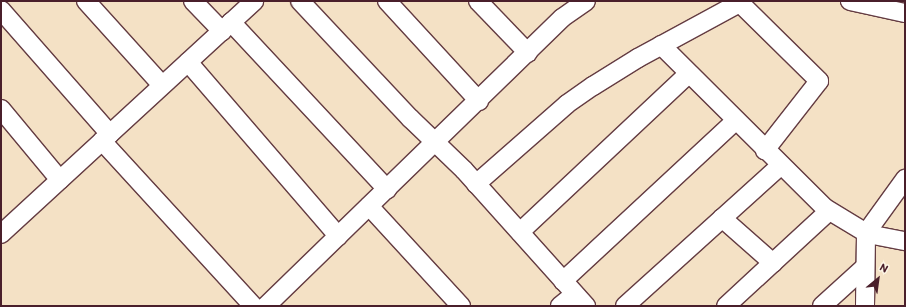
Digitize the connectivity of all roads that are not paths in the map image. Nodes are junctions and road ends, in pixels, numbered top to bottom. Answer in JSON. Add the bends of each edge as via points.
{"nodes":[{"id":1,"x":86,"y":1,"type":"edge"},
{"id":2,"x":193,"y":1,"type":"edge"},
{"id":3,"x":254,"y":1,"type":"edge"},
{"id":4,"x":300,"y":1,"type":"edge"},
{"id":5,"x":387,"y":1,"type":"edge"},
{"id":6,"x":478,"y":1,"type":"edge"},
{"id":7,"x":850,"y":1,"type":"edge"},
{"id":8,"x":736,"y":3,"type":"edge"},
{"id":9,"x":575,"y":4,"type":"edge"},
{"id":10,"x":1,"y":10,"type":"edge"},
{"id":11,"x":905,"y":13,"type":"edge"},
{"id":12,"x":227,"y":26,"type":"junction"},
{"id":13,"x":661,"y":45,"type":"junction"},
{"id":14,"x":528,"y":53,"type":"junction"},
{"id":15,"x":188,"y":62,"type":"junction"},
{"id":16,"x":688,"y":74,"type":"junction"},
{"id":17,"x":162,"y":85,"type":"junction"},
{"id":18,"x":479,"y":101,"type":"junction"},
{"id":19,"x":1,"y":109,"type":"edge"},
{"id":20,"x":735,"y":121,"type":"junction"},
{"id":21,"x":106,"y":137,"type":"junction"},
{"id":22,"x":436,"y":143,"type":"junction"},
{"id":23,"x":765,"y":150,"type":"junction"},
{"id":24,"x":780,"y":165,"type":"junction"},
{"id":25,"x":905,"y":179,"type":"edge"},
{"id":26,"x":60,"y":180,"type":"junction"},
{"id":27,"x":476,"y":184,"type":"junction"},
{"id":28,"x":387,"y":189,"type":"junction"},
{"id":29,"x":369,"y":206,"type":"junction"},
{"id":30,"x":829,"y":211,"type":"junction"},
{"id":31,"x":722,"y":218,"type":"junction"},
{"id":32,"x":520,"y":232,"type":"junction"},
{"id":33,"x":866,"y":233,"type":"junction"},
{"id":34,"x":1,"y":234,"type":"edge"},
{"id":35,"x":338,"y":236,"type":"junction"},
{"id":36,"x":905,"y":241,"type":"edge"},
{"id":37,"x":773,"y":263,"type":"junction"},
{"id":38,"x":866,"y":267,"type":"junction"},
{"id":39,"x":575,"y":294,"type":"edge"},
{"id":40,"x":253,"y":306,"type":"edge"},
{"id":41,"x":266,"y":306,"type":"edge"},
{"id":42,"x":460,"y":306,"type":"edge"},
{"id":43,"x":560,"y":306,"type":"edge"},
{"id":44,"x":625,"y":306,"type":"edge"},
{"id":45,"x":726,"y":306,"type":"edge"},
{"id":46,"x":822,"y":306,"type":"edge"},
{"id":47,"x":865,"y":306,"type":"edge"}],
"edges":[{"from":1,"to":17,"type":"street"},
{"from":2,"to":12,"type":"street"},
{"from":3,"to":12,"type":"street"},
{"from":4,"to":22,"type":"street"},
{"from":5,"to":18,"type":"street"},
{"from":6,"to":14,"type":"street"},
{"from":7,"to":11,"type":"street"},
{"from":8,"to":13,"type":"street"},
{"from":8,"to":23,"type":"street","via":[[820,81]]},
{"from":9,"to":14,"type":"street"},
{"from":10,"to":21,"type":"street"},
{"from":12,"to":15,"type":"street"},
{"from":12,"to":28,"type":"street"},
{"from":13,"to":16,"type":"street"},
{"from":13,"to":27,"type":"street","via":[[567,104]]},
{"from":14,"to":18,"type":"street"},
{"from":15,"to":17,"type":"street"},
{"from":15,"to":35,"type":"street"},
{"from":16,"to":20,"type":"street"},
{"from":16,"to":32,"type":"street"},
{"from":17,"to":21,"type":"street"},
{"from":18,"to":22,"type":"street"},
{"from":19,"to":26,"type":"street"},
{"from":20,"to":23,"type":"street"},
{"from":20,"to":39,"type":"street"},
{"from":21,"to":26,"type":"street"},
{"from":21,"to":40,"type":"street"},
{"from":22,"to":27,"type":"street"},
{"from":22,"to":28,"type":"street"},
{"from":23,"to":24,"type":"street"},
{"from":24,"to":30,"type":"street"},
{"from":24,"to":31,"type":"street"},
{"from":25,"to":33,"type":"street"},
{"from":26,"to":34,"type":"street"},
{"from":27,"to":32,"type":"street"},
{"from":28,"to":29,"type":"street"},
{"from":29,"to":35,"type":"street"},
{"from":29,"to":42,"type":"street"},
{"from":30,"to":33,"type":"street"},
{"from":30,"to":37,"type":"street"},
{"from":31,"to":37,"type":"street"},
{"from":31,"to":44,"type":"street"},
{"from":32,"to":39,"type":"street"},
{"from":33,"to":36,"type":"street"},
{"from":33,"to":38,"type":"street"},
{"from":35,"to":41,"type":"street"},
{"from":37,"to":45,"type":"street"},
{"from":38,"to":46,"type":"street"},
{"from":38,"to":47,"type":"street"},
{"from":39,"to":43,"type":"street"}]}
